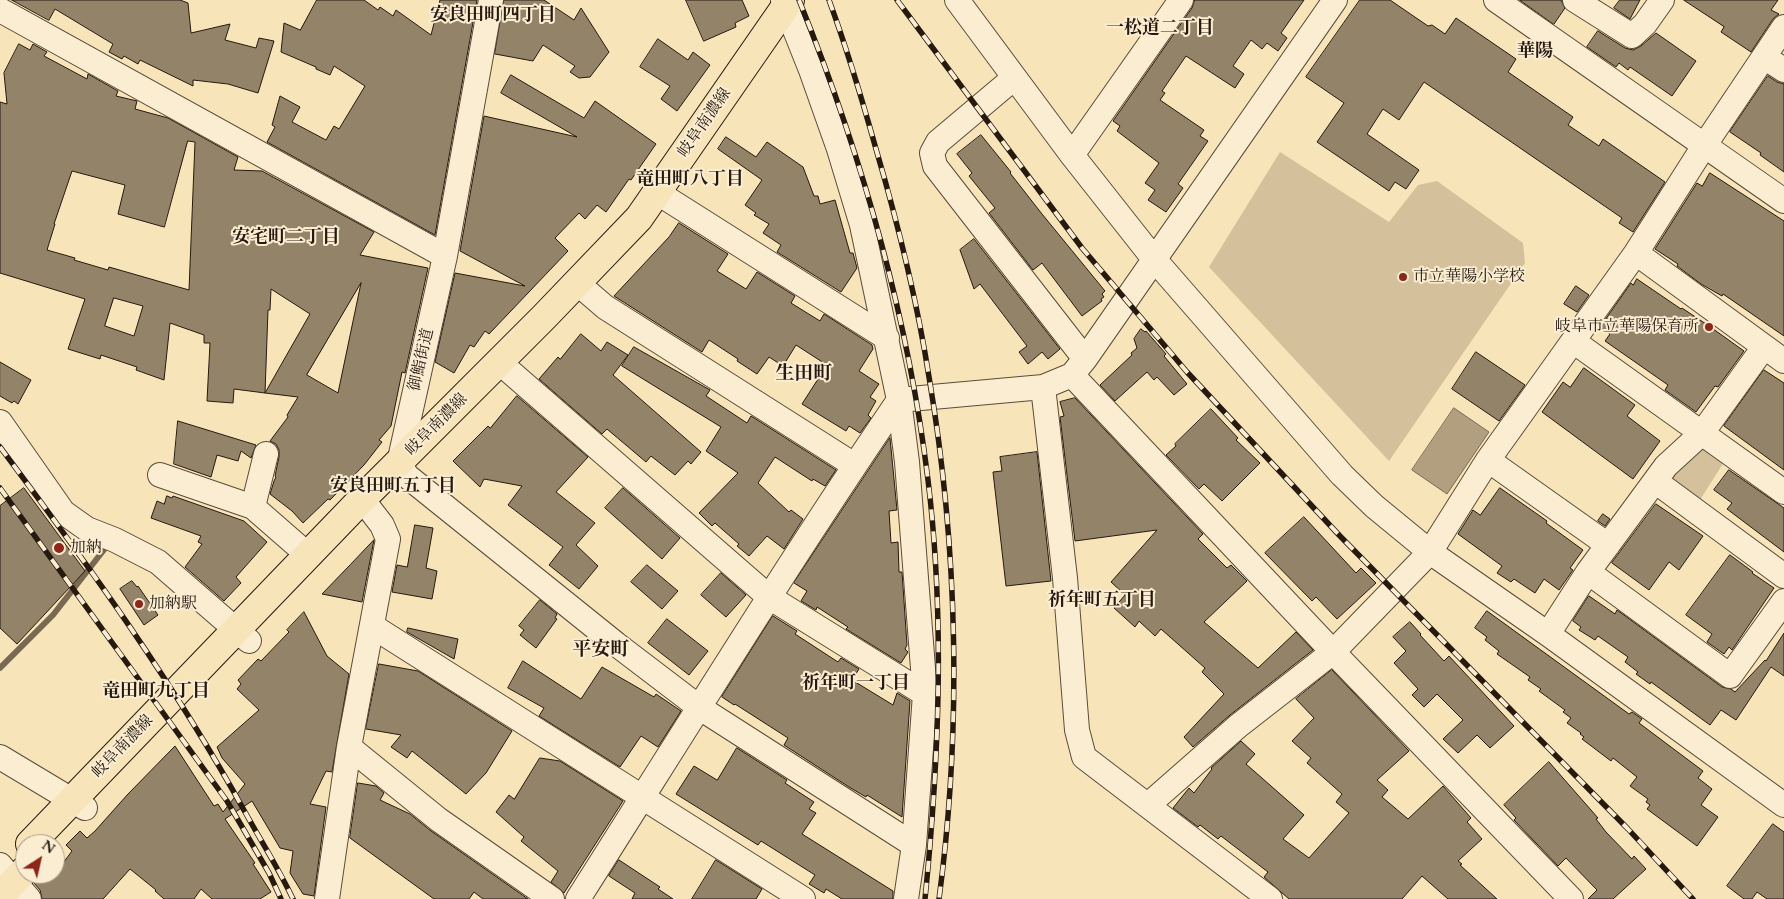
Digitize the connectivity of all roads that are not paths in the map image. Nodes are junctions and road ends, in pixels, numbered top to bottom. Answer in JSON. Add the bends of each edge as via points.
{"nodes":[{"id":1,"x":491,"y":0,"type":"edge"},
{"id":2,"x":957,"y":0,"type":"edge"},
{"id":3,"x":1181,"y":0,"type":"edge"},
{"id":4,"x":1335,"y":0,"type":"edge"},
{"id":5,"x":1496,"y":0,"type":"edge"},
{"id":6,"x":1575,"y":0,"type":"edge"},
{"id":7,"x":1662,"y":0,"type":"edge"},
{"id":8,"x":792,"y":6,"type":"edge"},
{"id":9,"x":0,"y":10,"type":"edge"},
{"id":10,"x":1784,"y":27,"type":"edge"},
{"id":11,"x":1764,"y":57,"type":"junction"},
{"id":12,"x":1784,"y":70,"type":"edge"},
{"id":13,"x":1014,"y":78,"type":"junction"},
{"id":14,"x":1704,"y":146,"type":"junction"},
{"id":15,"x":1072,"y":155,"type":"junction"},
{"id":16,"x":664,"y":197,"type":"junction"},
{"id":17,"x":1784,"y":200,"type":"edge"},
{"id":18,"x":1636,"y":253,"type":"junction"},
{"id":19,"x":445,"y":256,"type":"junction"},
{"id":20,"x":1154,"y":259,"type":"junction"},
{"id":21,"x":582,"y":288,"type":"junction"},
{"id":22,"x":887,"y":338,"type":"junction"},
{"id":23,"x":1573,"y":341,"type":"junction"},
{"id":24,"x":1764,"y":346,"type":"junction"},
{"id":25,"x":1784,"y":361,"type":"edge"},
{"id":26,"x":505,"y":367,"type":"junction"},
{"id":27,"x":1079,"y":367,"type":"junction"},
{"id":28,"x":1043,"y":386,"type":"junction"},
{"id":29,"x":899,"y":400,"type":"junction"},
{"id":30,"x":0,"y":422,"type":"edge"},
{"id":31,"x":1702,"y":434,"type":"junction"},
{"id":32,"x":266,"y":454,"type":"dead end"},
{"id":33,"x":1488,"y":460,"type":"junction"},
{"id":34,"x":854,"y":465,"type":"junction"},
{"id":35,"x":403,"y":470,"type":"junction"},
{"id":36,"x":160,"y":475,"type":"dead end"},
{"id":37,"x":1655,"y":480,"type":"junction"},
{"id":38,"x":1784,"y":492,"type":"edge"},
{"id":39,"x":367,"y":506,"type":"junction"},
{"id":40,"x":253,"y":507,"type":"junction"},
{"id":41,"x":1608,"y":545,"type":"junction"},
{"id":42,"x":1430,"y":552,"type":"junction"},
{"id":43,"x":308,"y":555,"type":"junction"},
{"id":44,"x":1588,"y":572,"type":"junction"},
{"id":45,"x":1784,"y":576,"type":"edge"},
{"id":46,"x":769,"y":597,"type":"junction"},
{"id":47,"x":1784,"y":601,"type":"edge"},
{"id":48,"x":372,"y":626,"type":"junction"},
{"id":49,"x":1548,"y":634,"type":"junction"},
{"id":50,"x":242,"y":635,"type":"junction"},
{"id":51,"x":1333,"y":652,"type":"junction"},
{"id":52,"x":925,"y":694,"type":"junction"},
{"id":53,"x":700,"y":708,"type":"junction"},
{"id":54,"x":349,"y":747,"type":"junction"},
{"id":55,"x":0,"y":757,"type":"edge"},
{"id":56,"x":643,"y":798,"type":"junction"},
{"id":57,"x":78,"y":804,"type":"junction"},
{"id":58,"x":1148,"y":805,"type":"junction"},
{"id":59,"x":1784,"y":806,"type":"edge"},
{"id":60,"x":42,"y":834,"type":"edge"},
{"id":61,"x":57,"y":834,"type":"edge"},
{"id":62,"x":914,"y":845,"type":"junction"},
{"id":63,"x":327,"y":899,"type":"edge"},
{"id":64,"x":552,"y":899,"type":"edge"},
{"id":65,"x":578,"y":899,"type":"edge"},
{"id":66,"x":804,"y":899,"type":"edge"},
{"id":67,"x":906,"y":899,"type":"edge"},
{"id":68,"x":1270,"y":899,"type":"edge"},
{"id":69,"x":1571,"y":899,"type":"edge"}],
"edges":[{"from":1,"to":19,"type":"street","name":"御鮨街道"},
{"from":2,"to":13,"type":"street"},
{"from":3,"to":15,"type":"street"},
{"from":4,"to":20,"type":"street"},
{"from":5,"to":14,"type":"street"},
{"from":6,"to":7,"type":"street","via":[[1632,36]]},
{"from":8,"to":16,"type":"main road","name":"岐阜南濃線"},
{"from":8,"to":22,"type":"street","via":[[862,225]]},
{"from":9,"to":19,"type":"street"},
{"from":10,"to":11,"type":"street"},
{"from":11,"to":12,"type":"street"},
{"from":11,"to":14,"type":"street"},
{"from":13,"to":15,"type":"street"},
{"from":13,"to":27,"type":"street","via":[[938,142],[932,153],[935,166]]},
{"from":14,"to":17,"type":"street"},
{"from":14,"to":18,"type":"street"},
{"from":15,"to":20,"type":"street"},
{"from":16,"to":21,"type":"main road","name":"岐阜南濃線","via":[[639,218]]},
{"from":16,"to":22,"type":"street"},
{"from":18,"to":23,"type":"street"},
{"from":18,"to":24,"type":"street"},
{"from":19,"to":35,"type":"street","name":"御鮨街道"},
{"from":20,"to":27,"type":"street"},
{"from":20,"to":42,"type":"street","via":[[1342,475]]},
{"from":21,"to":26,"type":"main road","name":"岐阜南濃線"},
{"from":21,"to":34,"type":"street","via":[[605,308]]},
{"from":22,"to":29,"type":"street"},
{"from":23,"to":31,"type":"street"},
{"from":23,"to":33,"type":"street"},
{"from":24,"to":25,"type":"street"},
{"from":24,"to":31,"type":"street"},
{"from":26,"to":35,"type":"main road","name":"岐阜南濃線"},
{"from":26,"to":46,"type":"street"},
{"from":27,"to":28,"type":"street"},
{"from":27,"to":51,"type":"street"},
{"from":28,"to":29,"type":"street"},
{"from":28,"to":58,"type":"street","via":[[1078,730],[1084,757]]},
{"from":29,"to":34,"type":"street"},
{"from":29,"to":52,"type":"street","via":[[907,462]]},
{"from":30,"to":50,"type":"street","via":[[64,512],[87,529],[158,562]]},
{"from":31,"to":37,"type":"street"},
{"from":31,"to":38,"type":"street"},
{"from":32,"to":40,"type":"street"},
{"from":33,"to":41,"type":"street"},
{"from":33,"to":42,"type":"street"},
{"from":34,"to":46,"type":"street"},
{"from":35,"to":39,"type":"main road","name":"岐阜南濃線"},
{"from":35,"to":53,"type":"street","via":[[608,638]]},
{"from":36,"to":40,"type":"street"},
{"from":37,"to":41,"type":"street"},
{"from":37,"to":45,"type":"street"},
{"from":39,"to":43,"type":"main road","name":"岐阜南濃線"},
{"from":39,"to":48,"type":"street","via":[[388,539]]},
{"from":39,"to":50,"type":"main road","name":"岐阜南濃線"},
{"from":40,"to":43,"type":"street"},
{"from":41,"to":44,"type":"street"},
{"from":42,"to":49,"type":"street"},
{"from":42,"to":51,"type":"street"},
{"from":43,"to":50,"type":"main road","name":"岐阜南濃線"},
{"from":44,"to":47,"type":"street","via":[[1730,676]]},
{"from":44,"to":49,"type":"street"},
{"from":46,"to":52,"type":"street"},
{"from":46,"to":53,"type":"street"},
{"from":48,"to":54,"type":"street"},
{"from":48,"to":56,"type":"street"},
{"from":49,"to":59,"type":"street"},
{"from":50,"to":57,"type":"main road","name":"岐阜南濃線"},
{"from":51,"to":58,"type":"street","via":[[1238,726]]},
{"from":51,"to":69,"type":"street"},
{"from":52,"to":62,"type":"street"},
{"from":53,"to":56,"type":"street"},
{"from":53,"to":62,"type":"street"},
{"from":54,"to":63,"type":"street"},
{"from":54,"to":64,"type":"street","via":[[439,820]]},
{"from":55,"to":57,"type":"street"},
{"from":56,"to":65,"type":"street"},
{"from":56,"to":66,"type":"street"},
{"from":57,"to":60,"type":"main road","name":"岐阜南濃線"},
{"from":57,"to":61,"type":"main road","name":"岐阜南濃線"},
{"from":58,"to":68,"type":"street"},
{"from":62,"to":67,"type":"street"}]}
